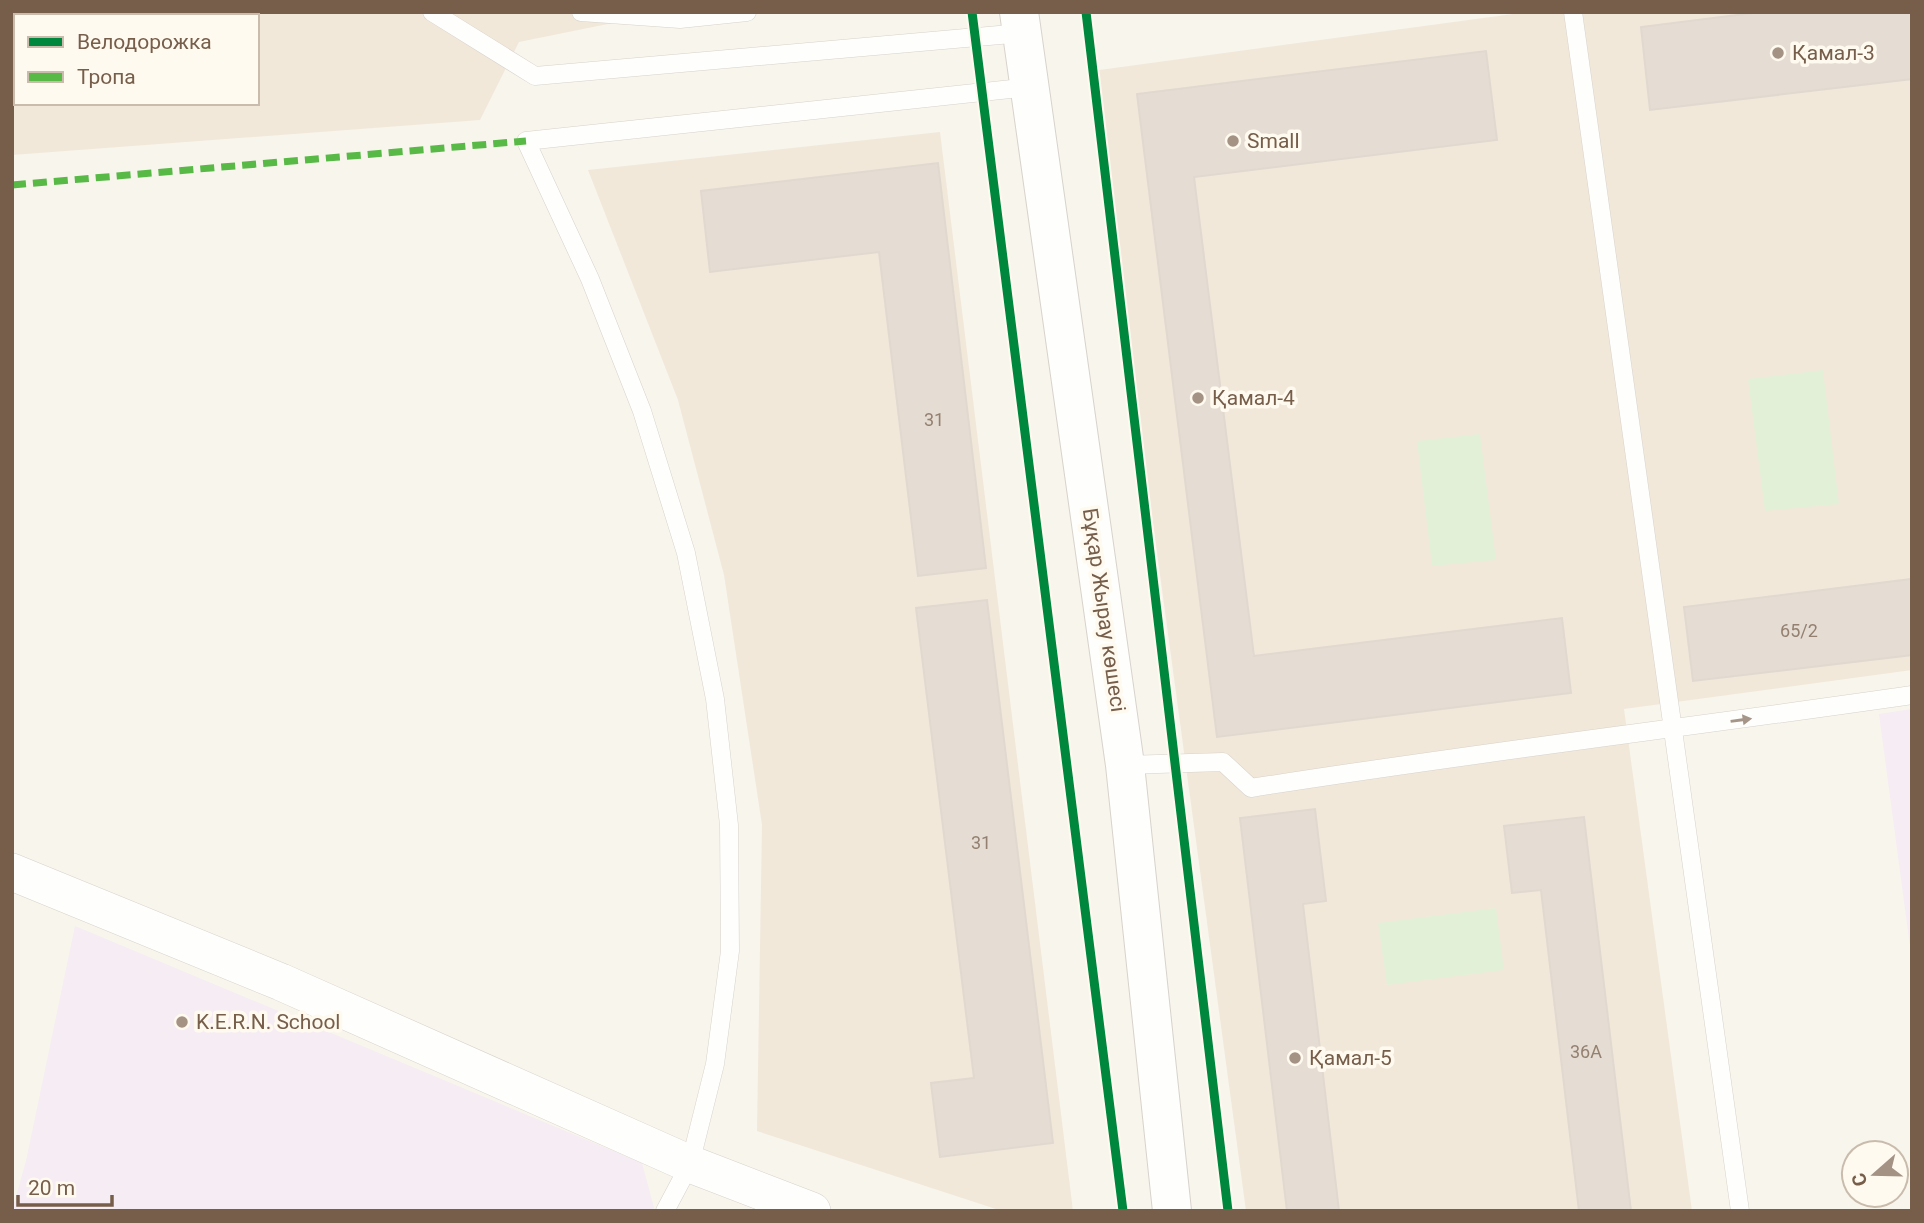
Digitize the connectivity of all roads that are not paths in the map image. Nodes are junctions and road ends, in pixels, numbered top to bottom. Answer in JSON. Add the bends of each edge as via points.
{"nodes":[{"id":1,"x":432,"y":12,"type":"edge"},
{"id":2,"x":581,"y":12,"type":"edge"},
{"id":3,"x":747,"y":12,"type":"edge"},
{"id":4,"x":1573,"y":12,"type":"edge"},
{"id":5,"x":1020,"y":23,"type":"edge"},
{"id":6,"x":1030,"y":87,"type":"junction"},
{"id":7,"x":1912,"y":695,"type":"edge"},
{"id":8,"x":1673,"y":730,"type":"junction"},
{"id":9,"x":1125,"y":765,"type":"junction"},
{"id":10,"x":12,"y":872,"type":"edge"},
{"id":11,"x":690,"y":1164,"type":"junction"},
{"id":12,"x":665,"y":1211,"type":"edge"},
{"id":13,"x":812,"y":1211,"type":"edge"},
{"id":14,"x":1172,"y":1211,"type":"edge"},
{"id":15,"x":1740,"y":1211,"type":"edge"}],
"edges":[{"from":1,"to":5,"type":"lane","via":[[535,76]]},
{"from":2,"to":3,"type":"lane","via":[[680,19]]},
{"from":4,"to":8,"type":"lane"},
{"from":5,"to":6,"type":"street","name":"Бұқар Жырау көшесі"},
{"from":6,"to":9,"type":"street","name":"Бұқар Жырау көшесі"},
{"from":6,"to":11,"type":"lane","via":[[526,141],[590,279],[642,411],[687,553],[715,699],[729,825],[730,951],[715,1064]]},
{"from":8,"to":7,"type":"lane","one_way":true},
{"from":8,"to":9,"type":"lane","via":[[1414,762],[1251,788],[1223,762]]},
{"from":8,"to":15,"type":"lane"},
{"from":9,"to":14,"type":"street","name":"Бұқар Жырау көшесі"},
{"from":10,"to":11,"type":"street","via":[[281,982]]},
{"from":11,"to":12,"type":"lane"},
{"from":11,"to":13,"type":"street"}]}
